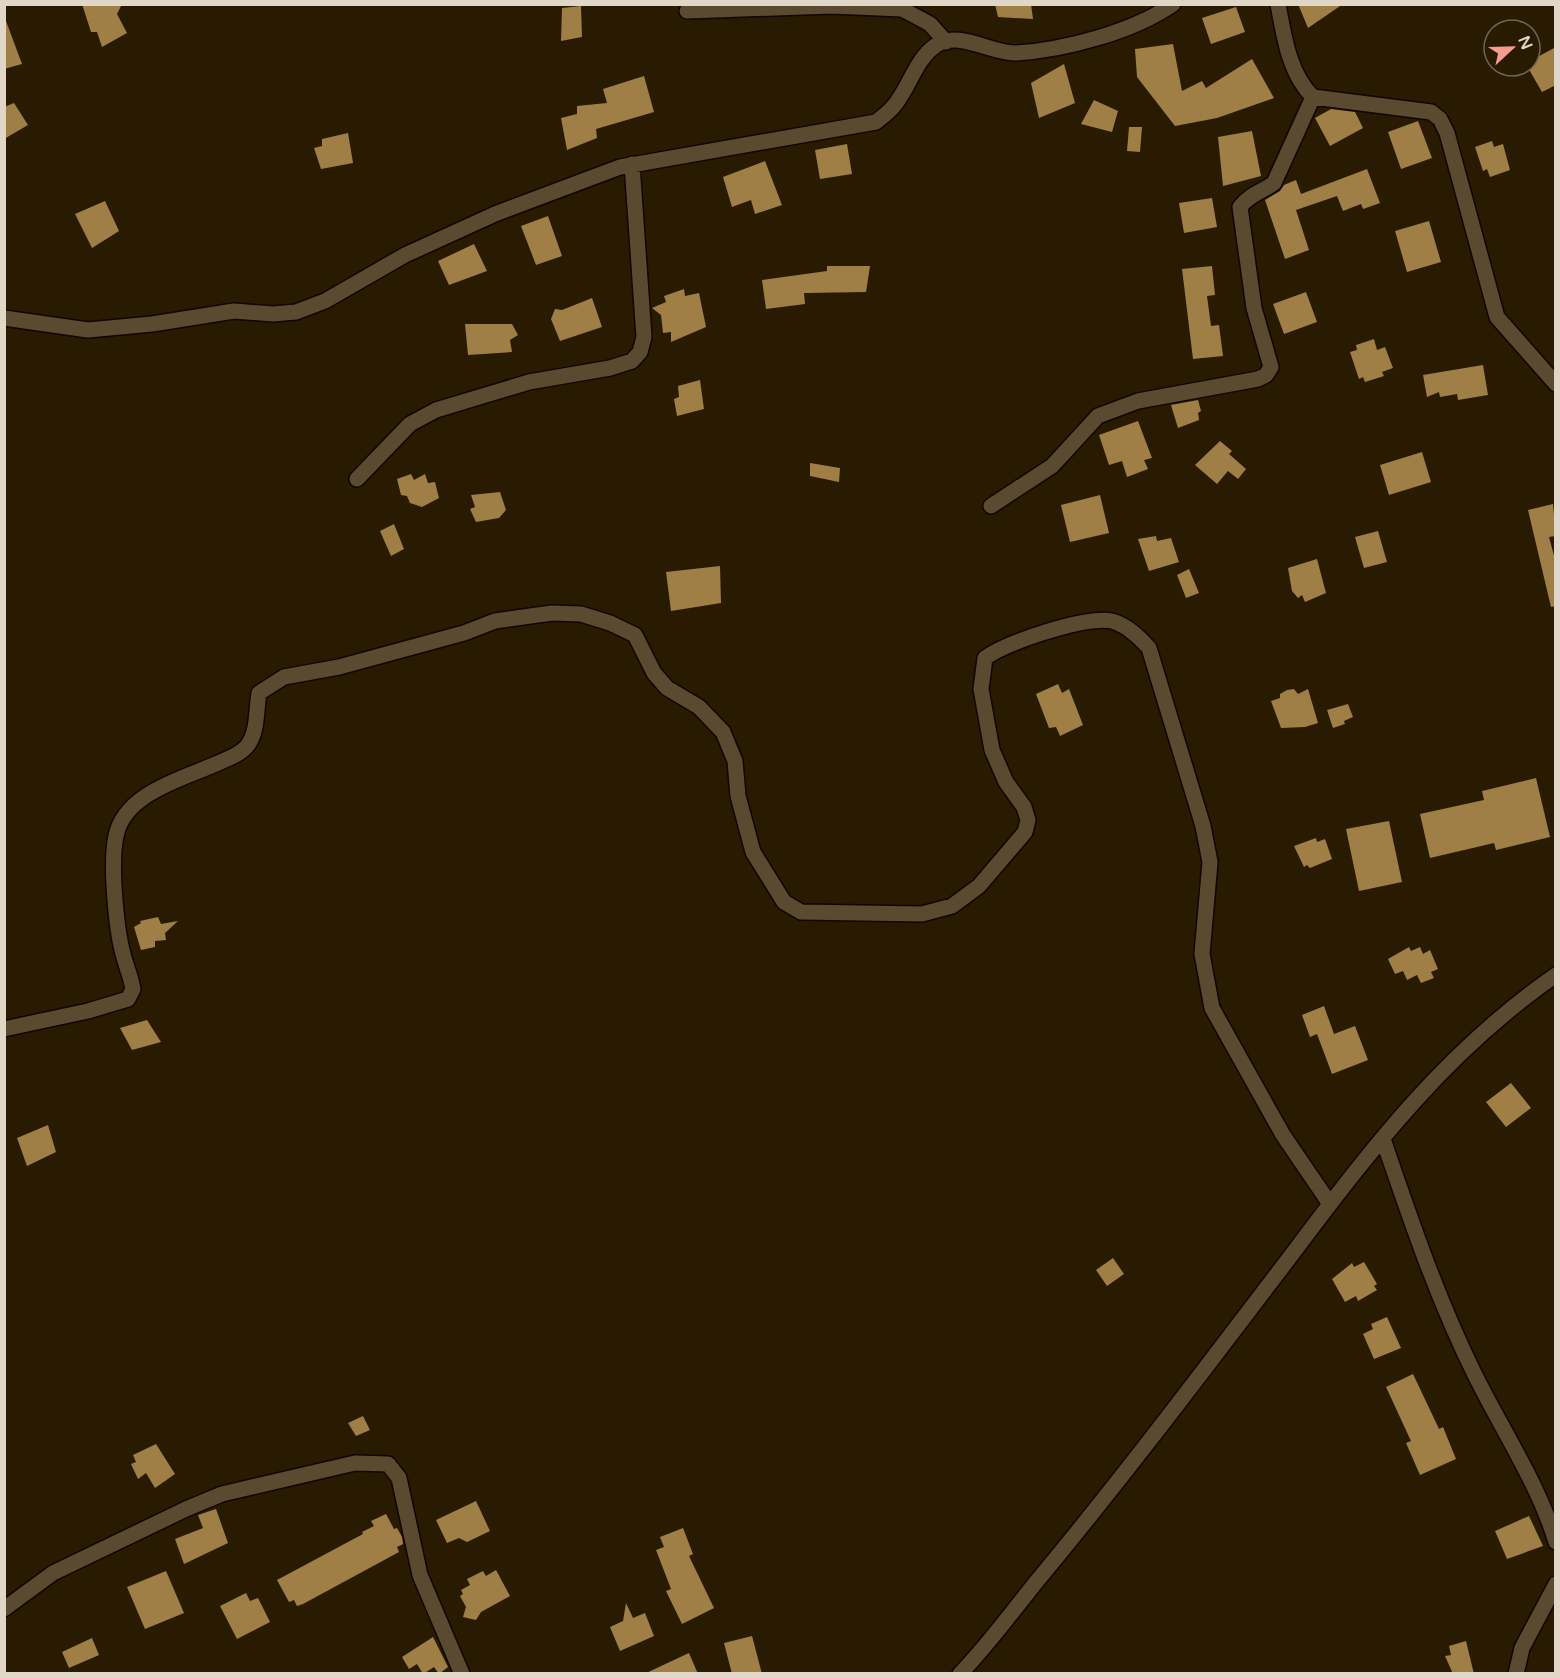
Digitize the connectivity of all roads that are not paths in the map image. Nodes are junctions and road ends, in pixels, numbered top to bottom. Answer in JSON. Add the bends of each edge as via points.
{"nodes":[{"id":1,"x":1173,"y":4,"type":"edge"},
{"id":2,"x":1278,"y":4,"type":"edge"},
{"id":3,"x":687,"y":11,"type":"dead end"},
{"id":4,"x":946,"y":42,"type":"junction"},
{"id":5,"x":1313,"y":97,"type":"junction"},
{"id":6,"x":632,"y":164,"type":"junction"},
{"id":7,"x":4,"y":318,"type":"edge"},
{"id":8,"x":1556,"y":384,"type":"edge"},
{"id":9,"x":357,"y":479,"type":"dead end"},
{"id":10,"x":991,"y":506,"type":"dead end"},
{"id":11,"x":1556,"y":975,"type":"edge"},
{"id":12,"x":4,"y":1029,"type":"edge"},
{"id":13,"x":1383,"y":1139,"type":"junction"},
{"id":14,"x":1330,"y":1204,"type":"junction"},
{"id":15,"x":1556,"y":1542,"type":"edge"},
{"id":16,"x":1556,"y":1584,"type":"edge"},
{"id":17,"x":4,"y":1609,"type":"edge"},
{"id":18,"x":462,"y":1674,"type":"edge"},
{"id":19,"x":960,"y":1674,"type":"edge"},
{"id":20,"x":1516,"y":1674,"type":"edge"}],
"edges":[{"from":1,"to":4,"type":"street","via":[[1157,16],[1109,35],[1014,53]]},
{"from":2,"to":5,"type":"street","via":[[1285,41],[1301,85]]},
{"from":3,"to":4,"type":"street","via":[[831,6],[902,9],[930,24]]},
{"from":4,"to":6,"type":"street","via":[[935,46],[919,64],[894,106],[876,122]]},
{"from":5,"to":8,"type":"street","via":[[1431,112],[1440,119],[1497,317]]},
{"from":5,"to":10,"type":"street","via":[[1274,183],[1248,196],[1240,207],[1254,308],[1271,367],[1266,375],[1138,400],[1098,416],[1052,466]]},
{"from":6,"to":7,"type":"street","via":[[495,214],[296,312],[234,311],[88,330]]},
{"from":6,"to":9,"type":"street","via":[[644,337],[640,352],[632,361],[610,368],[529,382],[435,410],[410,424]]},
{"from":11,"to":13,"type":"street","via":[[1448,1063]]},
{"from":12,"to":14,"type":"street","via":[[128,999],[133,989],[118,923],[114,854],[116,834],[128,808],[167,785],[235,756],[247,746],[255,731],[259,693],[284,678],[350,664],[495,621],[552,613],[581,614],[610,622],[634,635],[666,688],[699,707],[723,732],[735,761],[738,796],[753,852],[784,902],[801,912],[922,914],[952,906],[979,886],[1025,832],[1028,820],[992,750],[981,689],[985,658],[1014,644],[1089,620],[1114,622],[1134,633],[1149,648],[1203,826],[1210,862],[1202,954],[1212,1008],[1283,1135]]},
{"from":13,"to":14,"type":"street"},
{"from":13,"to":15,"type":"street","via":[[1438,1290]]},
{"from":14,"to":19,"type":"street","via":[[1100,1506]]},
{"from":16,"to":20,"type":"street","via":[[1522,1648]]},
{"from":17,"to":18,"type":"street","via":[[53,1573],[222,1494],[355,1463],[388,1464],[399,1478],[420,1575]]}]}
